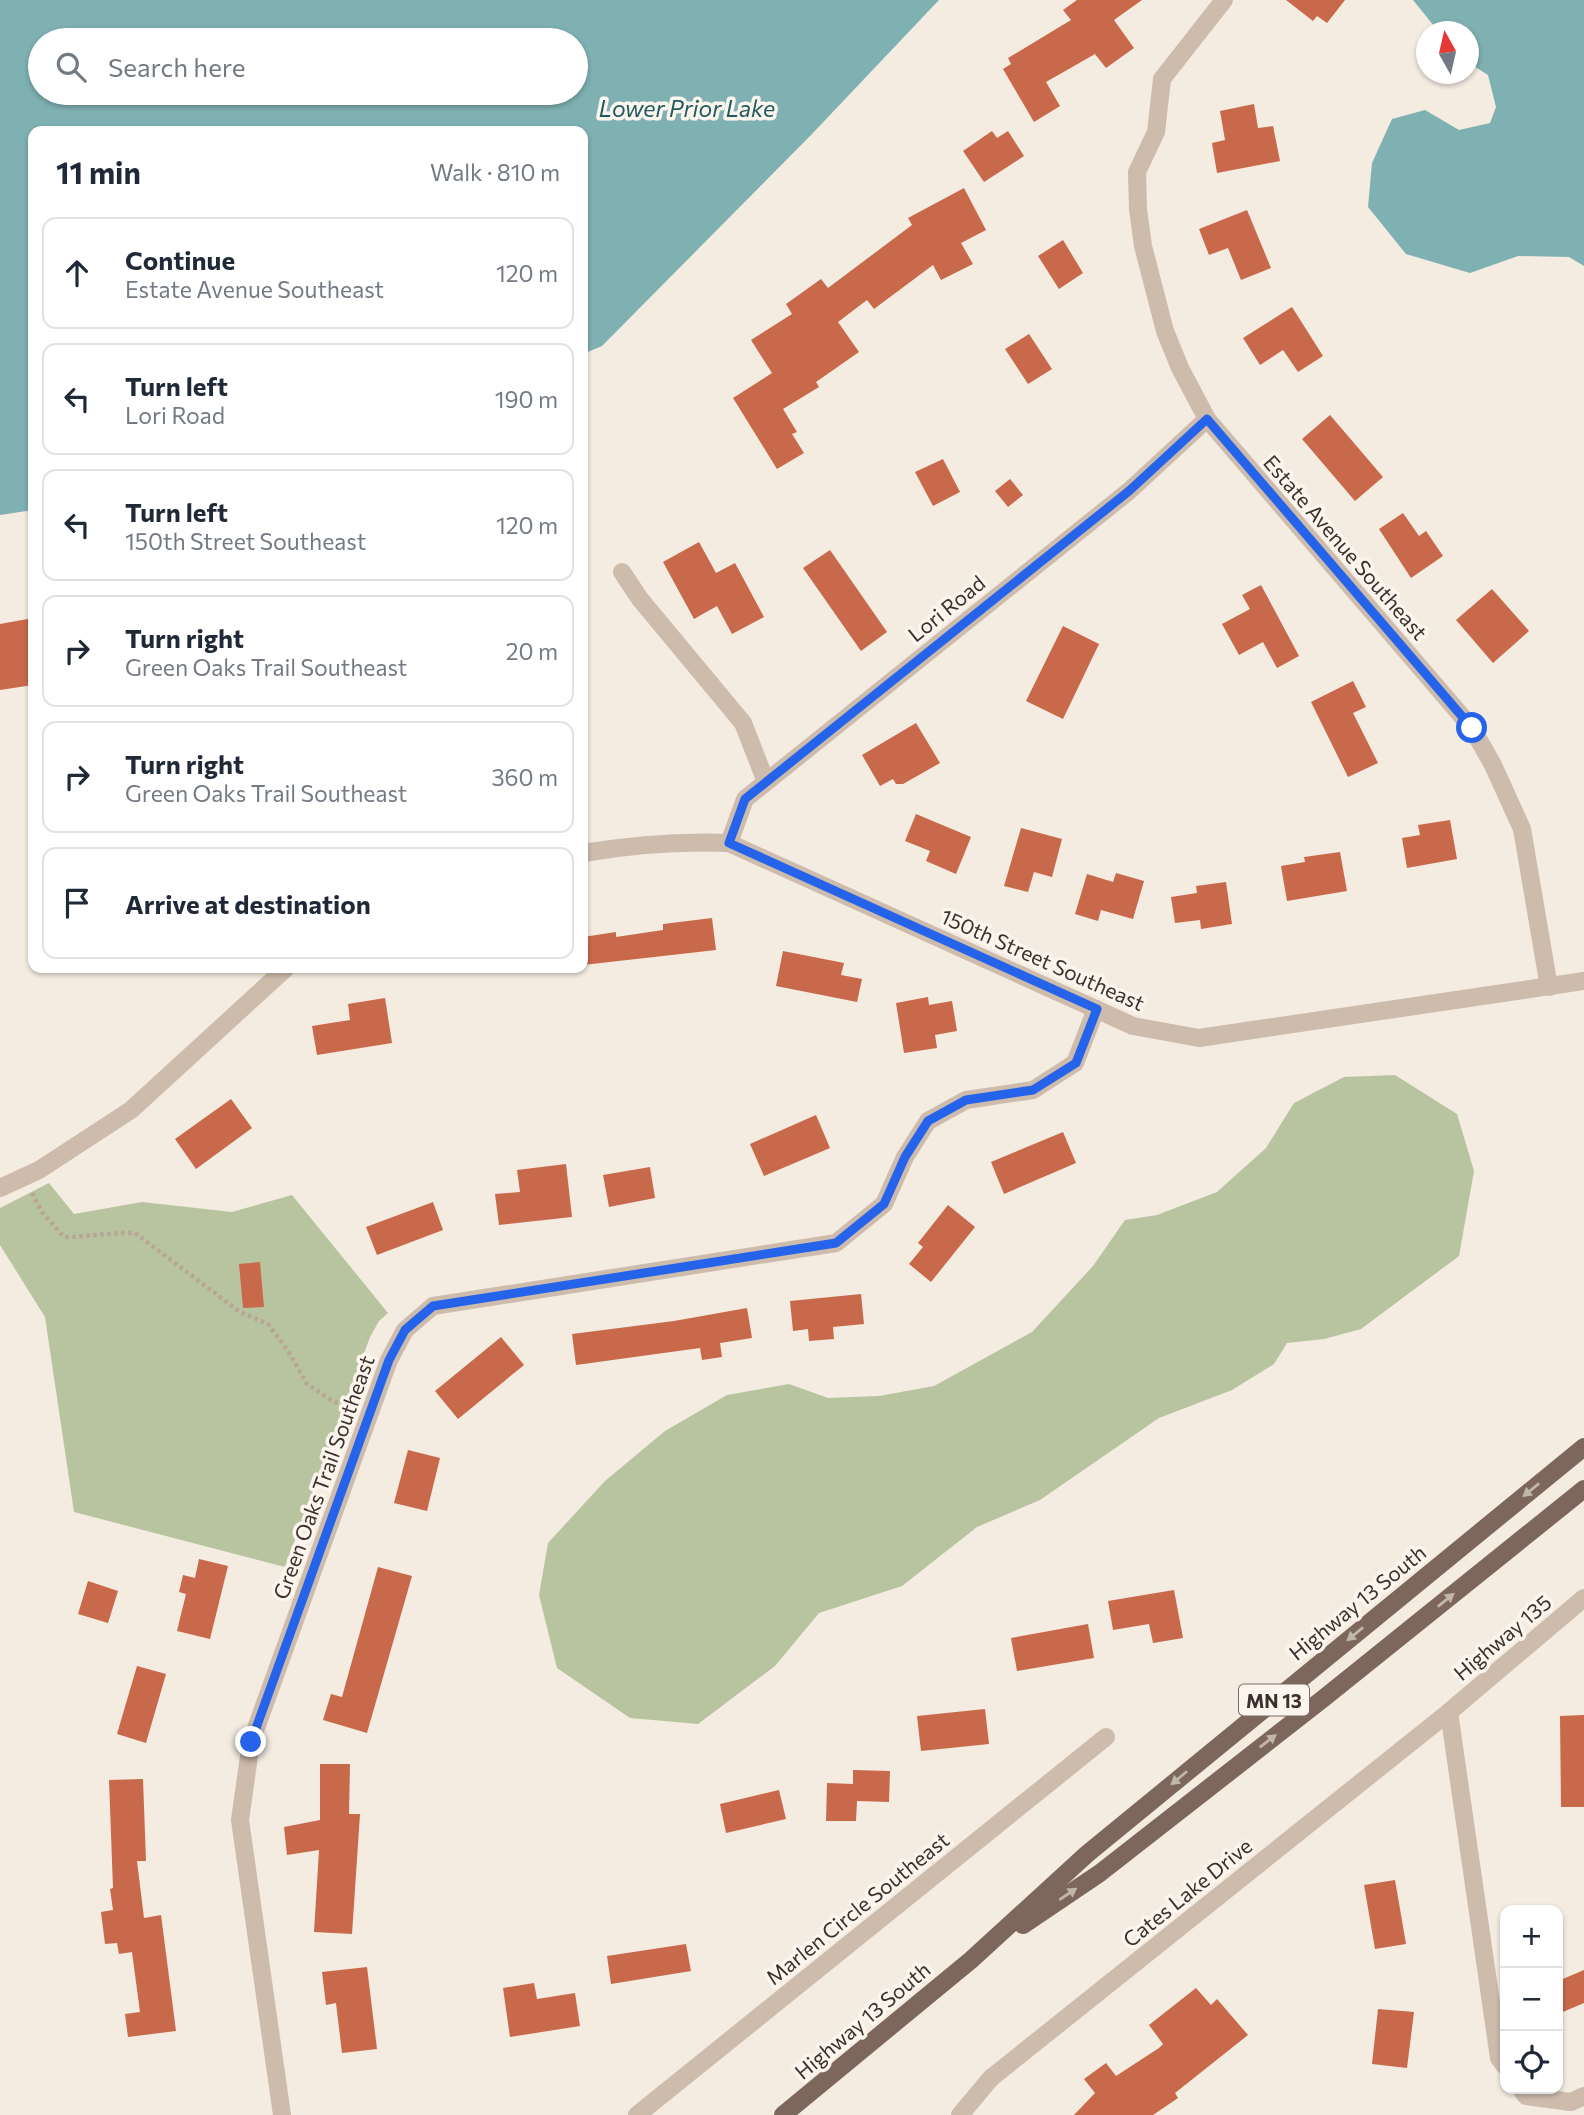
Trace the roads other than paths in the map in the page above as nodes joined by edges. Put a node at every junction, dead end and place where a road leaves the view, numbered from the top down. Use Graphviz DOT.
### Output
graph roads {
  1 [pos="1224,0"];
  2 [pos="1207,419"];
  3 [pos="622,572"];
  4 [pos="766,782"];
  5 [pos="729,843"];
  6 [pos="588,852"];
  7 [pos="281,973"];
  8 [pos="1584,981"];
  9 [pos="1549,987"];
  10 [pos="1097,1009"];
  11 [pos="0,1188"];
  12 [pos="1584,1447"];
  13 [pos="1584,1489"];
  14 [pos="1584,1598"];
  15 [pos="1449,1712"];
  16 [pos="1106,1737"];
  17 [pos="971,1960"];
  18 [pos="1500,2059"];
  19 [pos="1528,2094"];
  20 [pos="1584,2096"];
  21 [pos="282,2115"];
  22 [pos="638,2115"];
  23 [pos="783,2115"];
  24 [pos="960,2115"];
  1 -- 2 [label="street, Estate Avenue Southeast"];
  2 -- 4 [label="street, Lori Road"];
  2 -- 9 [label="street, Estate Avenue Southeast"];
  3 -- 4 [label="street"];
  4 -- 5 [label="street, Lori Road"];
  5 -- 6 [label="street, 150th Street Southeast"];
  5 -- 10 [label="street, 150th Street Southeast"];
  7 -- 11 [label="street"];
  8 -- 9 [label="street, 150th Street Southeast"];
  9 -- 10 [label="street, 150th Street Southeast"];
  10 -- 21 [label="street, Green Oaks Trail Southeast"];
  12 -- 17 [label="main road, Highway 13 South / MN 13, one-way"];
  17 -- 13 [label="main road, Highway 13 South / MN 13, one-way"];
  14 -- 15 [label="street, Highway 135"];
  15 -- 18 [label="street"];
  15 -- 24 [label="street, Cates Lake Drive"];
  16 -- 22 [label="street, Marlen Circle Southeast"];
  17 -- 23 [label="main road, Highway 13 South / MN 13"];
  19 -- 20 [label="street"];
}
